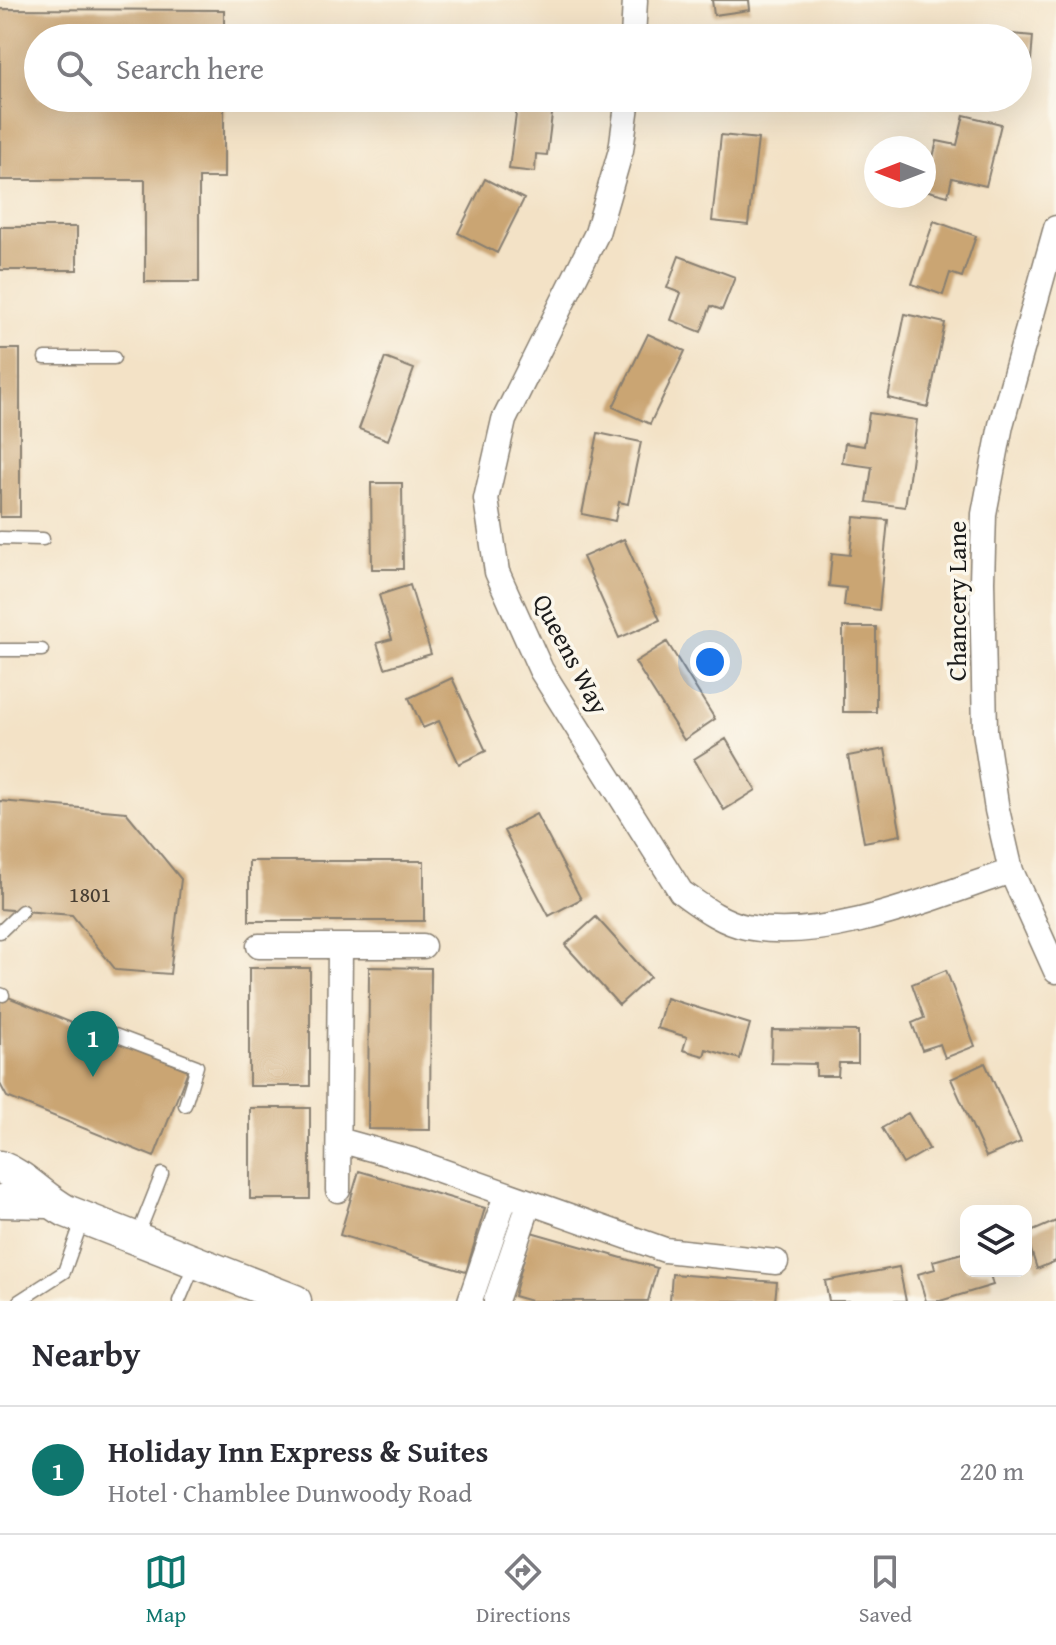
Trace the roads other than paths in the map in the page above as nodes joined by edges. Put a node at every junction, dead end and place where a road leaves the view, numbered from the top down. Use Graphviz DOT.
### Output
graph roads {
  1 [pos="635,0"];
  2 [pos="634,24"];
  3 [pos="626,112"];
  4 [pos="1056,228"];
  5 [pos="45,358"];
  6 [pos="114,358"];
  7 [pos="0,538"];
  8 [pos="43,539"];
  9 [pos="0,650"];
  10 [pos="42,650"];
  11 [pos="1011,871"];
  12 [pos="22,911"];
  13 [pos="0,932"];
  14 [pos="259,946"];
  15 [pos="423,946"];
  16 [pos="340,947"];
  17 [pos="1056,971"];
  18 [pos="115,1035"];
  19 [pos="185,1105"];
  20 [pos="339,1140"];
  21 [pos="0,1167"];
  22 [pos="162,1174"];
  23 [pos="338,1190"];
  24 [pos="506,1195"];
  25 [pos="0,1201"];
  26 [pos="48,1202"];
  27 [pos="529,1204"];
  28 [pos="84,1218"];
  29 [pos="136,1240"];
  30 [pos="776,1262"];
  31 [pos="195,1263"];
  32 [pos="478,1275"];
  33 [pos="499,1292"];
  34 [pos="19,1301"];
  35 [pos="179,1301"];
  36 [pos="295,1301"];
  37 [pos="470,1301"];
  1 -- 2 [label="street"];
  3 -- 11 [label="street, Queens Way"];
  4 -- 11 [label="street, Chancery Lane"];
  5 -- 6 [label="lane"];
  7 -- 8 [label="lane"];
  9 -- 10 [label="lane"];
  11 -- 17 [label="street, Chancery Lane"];
  12 -- 13 [label="lane"];
  14 -- 16 [label="street"];
  15 -- 16 [label="street"];
  16 -- 20 [label="street"];
  18 -- 19 [label="lane"];
  20 -- 23 [label="street"];
  20 -- 24 [label="street"];
  21 -- 26 [label="street"];
  22 -- 29 [label="lane"];
  24 -- 27 [label="street"];
  24 -- 32 [label="street"];
  25 -- 26 [label="street"];
  26 -- 28 [label="street"];
  27 -- 30 [label="street"];
  27 -- 33 [label="street"];
  28 -- 29 [label="street"];
  28 -- 34 [label="lane"];
  29 -- 31 [label="street"];
  31 -- 35 [label="lane"];
  31 -- 36 [label="street"];
  32 -- 33 [label="lane"];
  32 -- 37 [label="street"];
}
